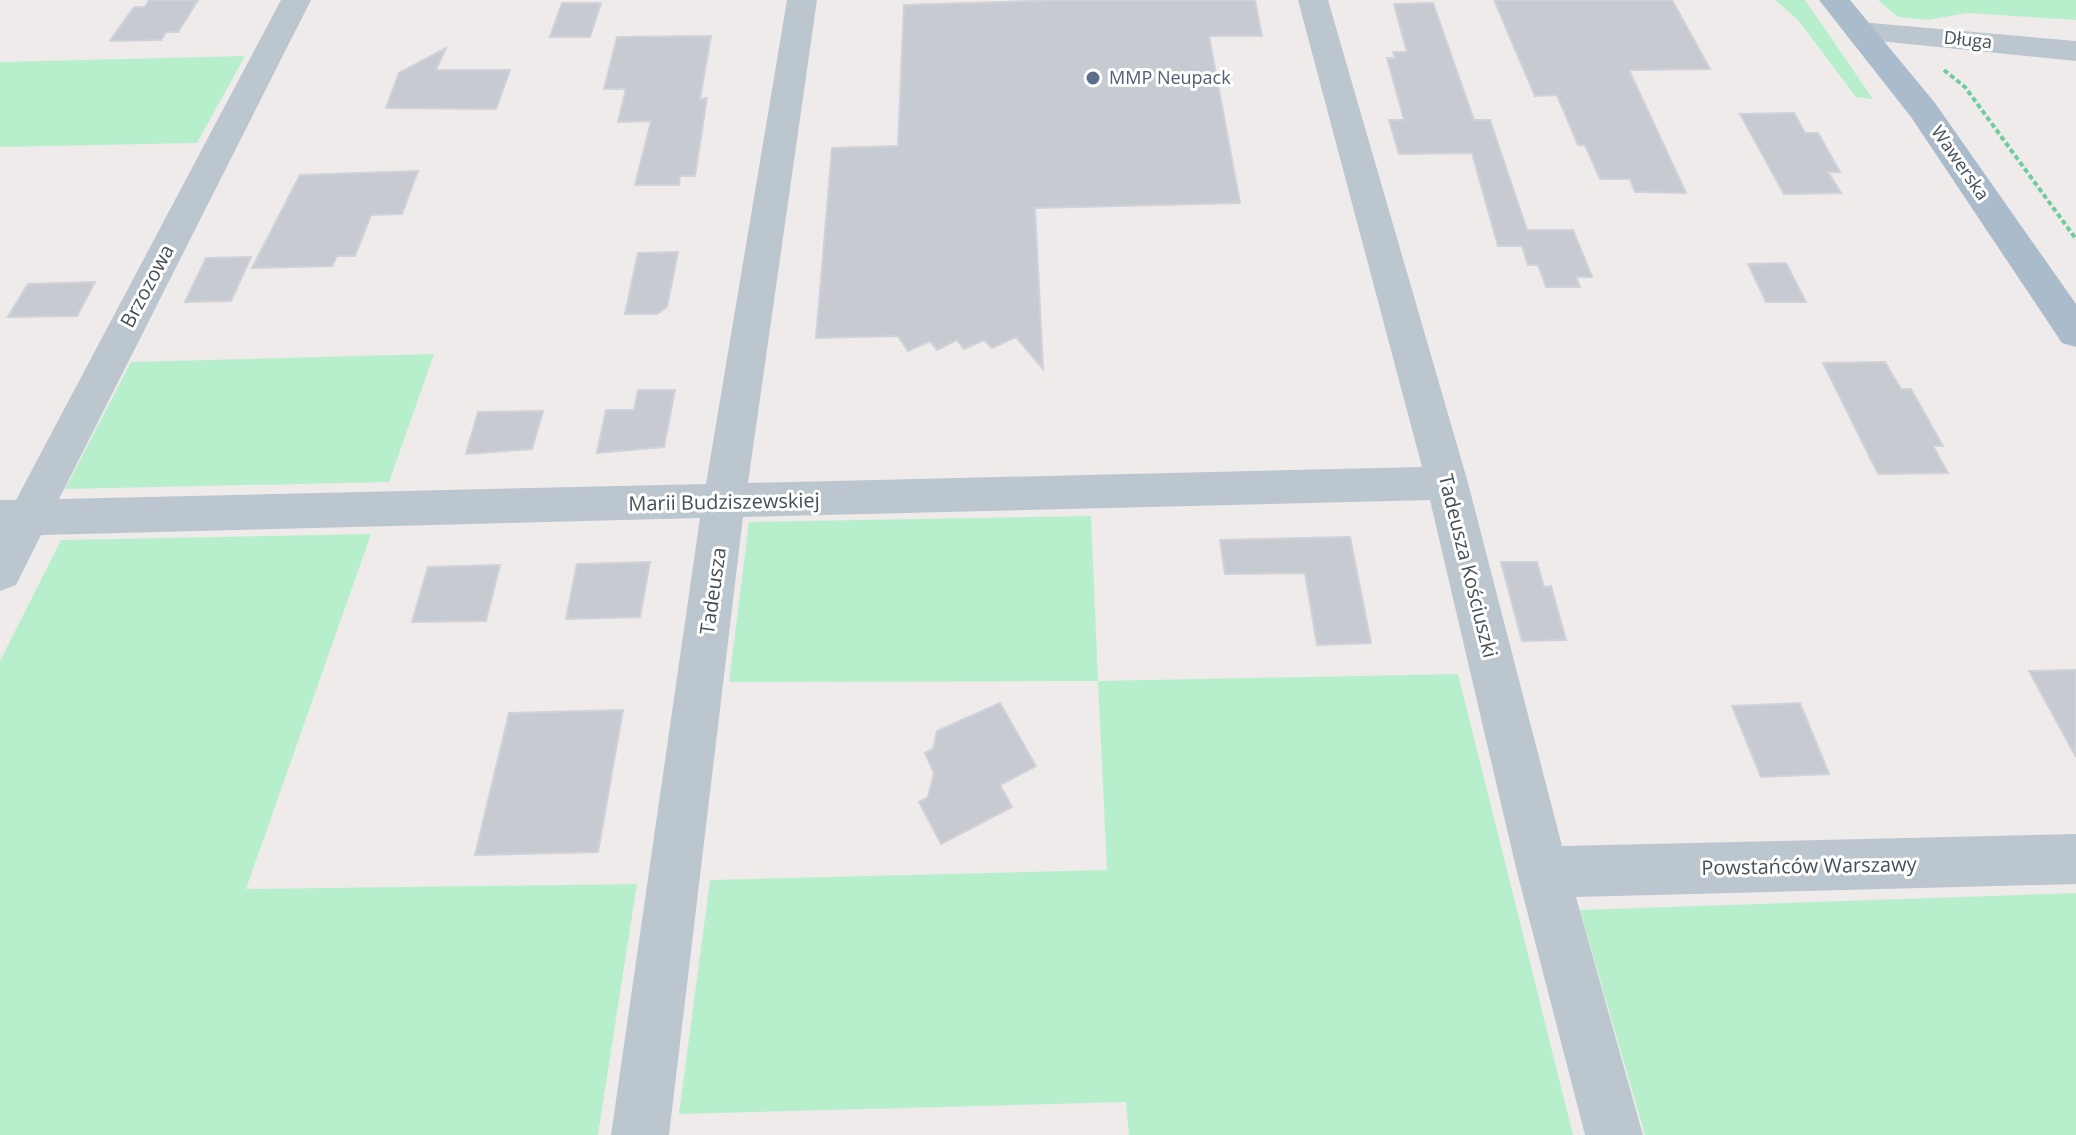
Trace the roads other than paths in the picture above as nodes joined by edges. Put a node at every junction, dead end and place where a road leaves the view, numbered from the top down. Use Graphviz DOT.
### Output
graph roads {
  1 [pos="296,0"];
  2 [pos="802,0"];
  3 [pos="1313,0"];
  4 [pos="1834,0"];
  5 [pos="1860,31"];
  6 [pos="2076,51"];
  7 [pos="2076,333"];
  8 [pos="1447,483"];
  9 [pos="724,502"];
  10 [pos="13,518"];
  11 [pos="0,572"];
  12 [pos="2076,859"];
  13 [pos="1543,872"];
  14 [pos="640,1135"];
  15 [pos="1614,1135"];
  1 -- 10 [label="street, Brzozowa"];
  2 -- 9 [label="street, Tadeusza"];
  3 -- 8 [label="street, Tadeusza Kościuszki"];
  4 -- 5 [label="main road, Wawerska"];
  5 -- 6 [label="street, Długa"];
  5 -- 7 [label="main road, Wawerska"];
  8 -- 9 [label="street, Marii Budziszewskiej"];
  8 -- 13 [label="street, Tadeusza Kościuszki"];
  9 -- 10 [label="street, Marii Budziszewskiej"];
  9 -- 14 [label="street, Tadeusza"];
  10 -- 11 [label="street, Brzozowa"];
  12 -- 13 [label="street, Powstańców Warszawy"];
  13 -- 15 [label="street, Tadeusza Kościuszki"];
}
